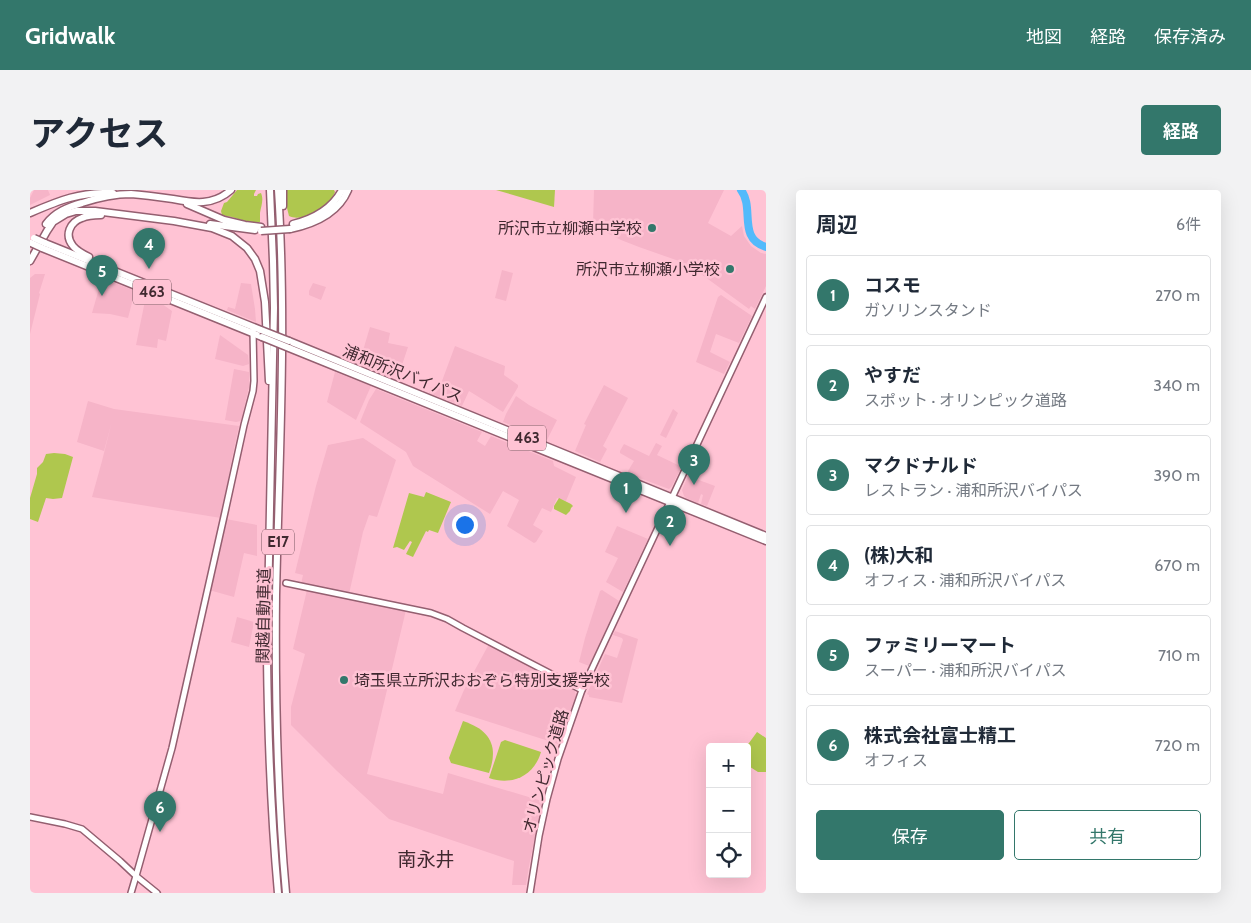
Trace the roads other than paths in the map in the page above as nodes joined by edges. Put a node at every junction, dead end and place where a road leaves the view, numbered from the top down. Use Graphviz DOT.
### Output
graph roads {
  1 [pos="231,190"];
  2 [pos="270,190"];
  3 [pos="278,190"];
  4 [pos="283,190"];
  5 [pos="342,190"];
  6 [pos="348,190"];
  7 [pos="132,194"];
  8 [pos="171,199"];
  9 [pos="30,213"];
  10 [pos="113,214"];
  11 [pos="174,221"];
  12 [pos="290,226"];
  13 [pos="261,229"];
  14 [pos="31,241"];
  15 [pos="43,247"];
  16 [pos="30,253"];
  17 [pos="30,261"];
  18 [pos="116,271"];
  19 [pos="282,290"];
  20 [pos="766,297"];
  21 [pos="253,330"];
  22 [pos="272,432"];
  23 [pos="671,500"];
  24 [pos="766,536"];
  25 [pos="766,541"];
  26 [pos="286,583"];
  27 [pos="582,690"];
  28 [pos="30,817"];
  29 [pos="136,876"];
  30 [pos="131,893"];
  31 [pos="157,893"];
  32 [pos="278,893"];
  33 [pos="286,893"];
  34 [pos="530,893"];
  1 -- 8 [label="highway"];
  2 -- 22 [label="highway, 関越自動車道 / E17"];
  3 -- 19 [label="highway, 関越自動車道 / E17"];
  4 -- 19 [label="highway"];
  5 -- 12 [label="highway"];
  6 -- 12 [label="highway"];
  7 -- 8 [label="highway"];
  7 -- 9 [label="highway"];
  7 -- 16 [label="highway"];
  8 -- 13 [label="highway"];
  10 -- 11 [label="highway"];
  10 -- 17 [label="highway"];
  10 -- 18 [label="highway"];
  11 -- 13 [label="highway"];
  11 -- 22 [label="highway"];
  12 -- 13 [label="highway"];
  14 -- 15 [label="highway, 浦和所沢バイパス / 463, bridge"];
  15 -- 18 [label="highway, 浦和所沢バイパス / 463"];
  15 -- 21 [label="highway, 浦和所沢バイパス / 463"];
  18 -- 21 [label="highway, 浦和所沢バイパス / 463"];
  19 -- 33 [label="highway, 関越自動車道 / E17"];
  20 -- 23 [label="street, オリンピック道路"];
  21 -- 23 [label="highway, 浦和所沢バイパス / 463, bridge"];
  21 -- 29 [label="street"];
  22 -- 32 [label="highway, 関越自動車道 / E17"];
  23 -- 24 [label="highway, 浦和所沢バイパス / 463"];
  23 -- 25 [label="highway, 浦和所沢バイパス / 463"];
  23 -- 27 [label="street, オリンピック道路"];
  26 -- 27 [label="street"];
  27 -- 34 [label="street, オリンピック道路"];
  28 -- 29 [label="street"];
  29 -- 30 [label="street"];
  29 -- 31 [label="street"];
}
